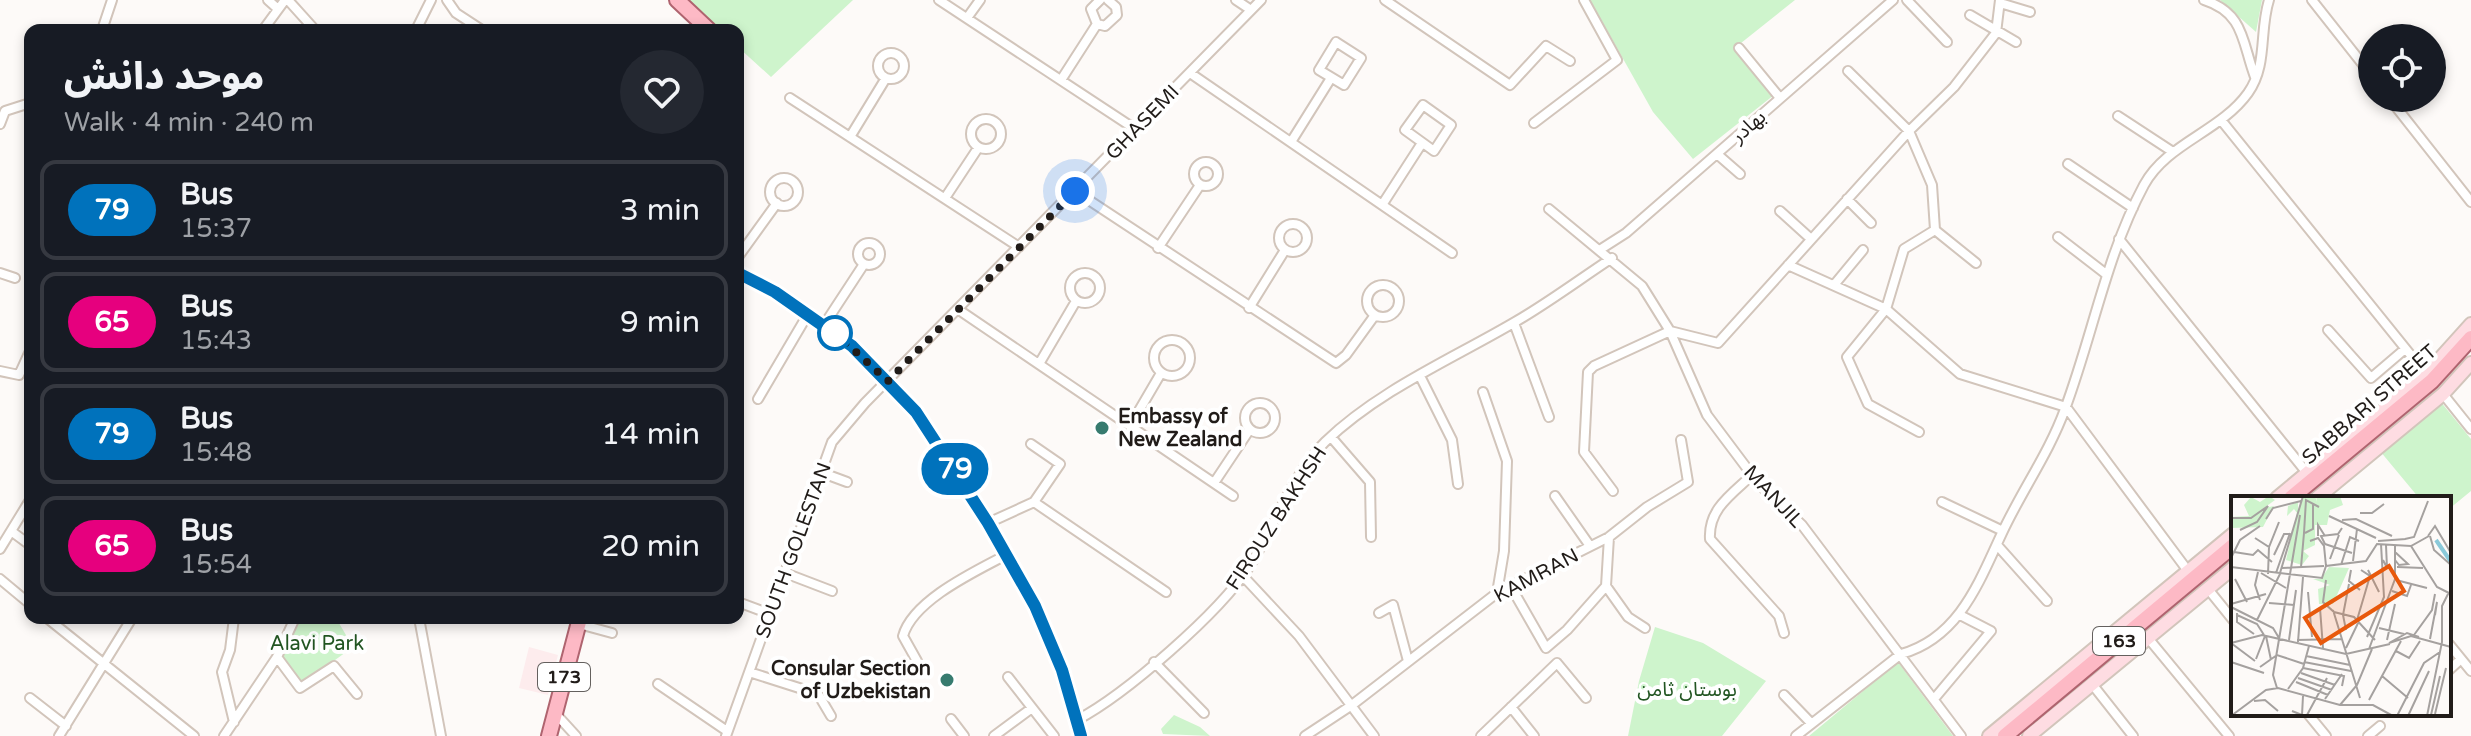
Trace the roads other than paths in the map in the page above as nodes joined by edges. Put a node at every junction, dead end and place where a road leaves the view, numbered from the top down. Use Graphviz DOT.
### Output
graph roads {
  1 [pos="112,0"];
  2 [pos="268,0"];
  3 [pos="287,0"];
  4 [pos="431,0"];
  5 [pos="447,0"];
  6 [pos="666,0"];
  7 [pos="677,0"];
  8 [pos="939,0"];
  9 [pos="980,0"];
  10 [pos="1100,0"];
  11 [pos="1108,0"];
  12 [pos="1236,0"];
  13 [pos="1261,0"];
  14 [pos="1385,0"];
  15 [pos="1584,0"];
  16 [pos="1893,0"];
  17 [pos="1907,0"];
  18 [pos="2204,0"];
  19 [pos="2269,0"];
  20 [pos="2312,0"];
  21 [pos="2000,2"];
  22 [pos="278,9"];
  23 [pos="1251,10"];
  24 [pos="2030,12"];
  25 [pos="1970,15"];
  26 [pos="967,18"];
  27 [pos="104,24"];
  28 [pos="267,24"];
  29 [pos="309,24"];
  30 [pos="419,24"];
  31 [pos="473,24"];
  32 [pos="688,24"];
  33 [pos="703,24"];
  34 [pos="1097,24"];
  35 [pos="1996,33"];
  36 [pos="1947,42"];
  37 [pos="2016,42"];
  38 [pos="1739,48"];
  39 [pos="2358,58"];
  40 [pos="1570,61"];
  41 [pos="1848,71"];
  42 [pos="1190,73"];
  43 [pos="2256,77"];
  44 [pos="886,78"];
  45 [pos="1331,78"];
  46 [pos="1061,80"];
  47 [pos="790,98"];
  48 [pos="1780,98"];
  49 [pos="24,105"];
  50 [pos="2,111"];
  51 [pos="2400,112"];
  52 [pos="2118,116"];
  53 [pos="2221,120"];
  54 [pos="1534,123"];
  55 [pos="0,124"];
  56 [pos="1135,129"];
  57 [pos="1909,131"];
  58 [pos="850,137"];
  59 [pos="1291,142"];
  60 [pos="1422,143"];
  61 [pos="978,148"];
  62 [pos="2173,152"];
  63 [pos="1717,154"];
  64 [pos="2068,164"];
  65 [pos="1740,174"];
  66 [pos="1200,185"];
  67 [pos="1075,191"];
  68 [pos="945,198"];
  69 [pos="1847,199"];
  70 [pos="2471,202"];
  71 [pos="777,203"];
  72 [pos="1382,205"];
  73 [pos="2133,208"];
  74 [pos="1549,209"];
  75 [pos="1780,211"];
  76 [pos="1871,223"];
  77 [pos="1935,230"];
  78 [pos="2058,237"];
  79 [pos="1811,239"];
  80 [pos="2119,239"];
  81 [pos="1019,247"];
  82 [pos="1158,248"];
  83 [pos="744,249"];
  84 [pos="1601,249"];
  85 [pos="1285,250"];
  86 [pos="1863,250"];
  87 [pos="1452,253"];
  88 [pos="1612,258"];
  89 [pos="1976,263"];
  90 [pos="864,264"];
  91 [pos="1788,265"];
  92 [pos="0,273"];
  93 [pos="2106,274"];
  94 [pos="744,277"];
  95 [pos="15,278"];
  96 [pos="1834,285"];
  97 [pos="1076,301"];
  98 [pos="1249,308"];
  99 [pos="1886,309"];
  100 [pos="959,310"];
  101 [pos="808,314"];
  102 [pos="1375,315"];
  103 [pos="1514,323"];
  104 [pos="2471,324"];
  105 [pos="824,325"];
  106 [pos="2328,330"];
  107 [pos="1670,331"];
  108 [pos="2471,338"];
  109 [pos="2405,349"];
  110 [pos="2471,350"];
  111 [pos="2471,363"];
  112 [pos="24,364"];
  113 [pos="1039,364"];
  114 [pos="0,371"];
  115 [pos="1161,373"];
  116 [pos="1420,376"];
  117 [pos="888,381"];
  118 [pos="2434,384"];
  119 [pos="1483,392"];
  120 [pos="758,399"];
  121 [pos="2066,407"];
  122 [pos="1549,417"];
  123 [pos="1130,426"];
  124 [pos="1250,429"];
  125 [pos="2471,429"];
  126 [pos="1919,432"];
  127 [pos="1331,437"];
  128 [pos="1681,440"];
  129 [pos="1031,444"];
  130 [pos="820,472"];
  131 [pos="2307,473"];
  132 [pos="1752,475"];
  133 [pos="847,482"];
  134 [pos="1214,483"];
  135 [pos="1458,484"];
  136 [pos="1613,491"];
  137 [pos="2325,495"];
  138 [pos="1233,496"];
  139 [pos="1555,496"];
  140 [pos="2279,496"];
  141 [pos="2294,496"];
  142 [pos="2305,496"];
  143 [pos="1034,502"];
  144 [pos="1942,502"];
  145 [pos="24,510"];
  146 [pos="988,523"];
  147 [pos="11,531"];
  148 [pos="2003,531"];
  149 [pos="2231,536"];
  150 [pos="1371,537"];
  151 [pos="1609,537"];
  152 [pos="24,541"];
  153 [pos="1997,545"];
  154 [pos="1590,546"];
  155 [pos="2231,548"];
  156 [pos="0,549"];
  157 [pos="1006,555"];
  158 [pos="2231,558"];
  159 [pos="2231,570"];
  160 [pos="2188,571"];
  161 [pos="785,573"];
  162 [pos="1243,576"];
  163 [pos="0,579"];
  164 [pos="1606,586"];
  165 [pos="1511,587"];
  166 [pos="2208,589"];
  167 [pos="832,591"];
  168 [pos="1166,592"];
  169 [pos="1497,593"];
  170 [pos="24,599"];
  171 [pos="2047,601"];
  172 [pos="744,604"];
  173 [pos="1379,613"];
  174 [pos="770,614"];
  175 [pos="1960,615"];
  176 [pos="2231,618"];
  177 [pos="54,624"];
  178 [pos="129,624"];
  179 [pos="233,624"];
  180 [pos="292,624"];
  181 [pos="420,624"];
  182 [pos="579,624"];
  183 [pos="588,624"];
  184 [pos="1645,628"];
  185 [pos="612,633"];
  186 [pos="1784,633"];
  187 [pos="2148,638"];
  188 [pos="2451,646"];
  189 [pos="1901,654"];
  190 [pos="277,657"];
  191 [pos="2461,659"];
  192 [pos="917,661"];
  193 [pos="1408,661"];
  194 [pos="1154,662"];
  195 [pos="104,667"];
  196 [pos="2451,668"];
  197 [pos="2471,671"];
  198 [pos="749,672"];
  199 [pos="1008,677"];
  200 [pos="658,684"];
  201 [pos="2092,684"];
  202 [pos="357,694"];
  203 [pos="1784,695"];
  204 [pos="30,698"];
  205 [pos="1586,698"];
  206 [pos="1934,699"];
  207 [pos="1352,705"];
  208 [pos="1511,707"];
  209 [pos="1032,708"];
  210 [pos="555,713"];
  211 [pos="1204,713"];
  212 [pos="831,716"];
  213 [pos="2310,716"];
  214 [pos="951,719"];
  215 [pos="1077,720"];
  216 [pos="234,722"];
  217 [pos="1811,723"];
  218 [pos="66,726"];
  219 [pos="2380,726"];
  220 [pos="726,734"];
  221 [pos="59,736"];
  222 [pos="194,736"];
  223 [pos="224,736"];
  224 [pos="441,736"];
  225 [pos="549,736"];
  226 [pos="576,736"];
  227 [pos="964,736"];
  228 [pos="994,736"];
  229 [pos="1054,736"];
  230 [pos="1081,736"];
  231 [pos="1305,736"];
  232 [pos="1374,736"];
  233 [pos="1481,736"];
  234 [pos="1534,736"];
  235 [pos="1796,736"];
  236 [pos="1961,736"];
  237 [pos="1989,736"];
  238 [pos="2005,736"];
  239 [pos="2016,736"];
  240 [pos="2029,736"];
  241 [pos="2133,736"];
  242 [pos="2229,736"];
  243 [pos="2326,736"];
  244 [pos="2368,736"];
  1 -- 27 [label="street"];
  2 -- 22 [label="street"];
  3 -- 22 [label="street"];
  3 -- 29 [label="street"];
  4 -- 30 [label="street"];
  5 -- 31 [label="street"];
  6 -- 32 [label="main road"];
  7 -- 33 [label="main road"];
  8 -- 26 [label="street"];
  9 -- 26 [label="street"];
  10 -- 34 [label="street"];
  11 -- 34 [label="street"];
  12 -- 23 [label="street"];
  13 -- 23 [label="street, GHASEMI"];
  14 -- 40 [label="street"];
  15 -- 54 [label="street"];
  16 -- 48 [label="street, بهادر"];
  17 -- 36 [label="street"];
  18 -- 43 [label="street"];
  19 -- 43 [label="street"];
  20 -- 39 [label="street"];
  21 -- 24 [label="street"];
  21 -- 35 [label="street"];
  22 -- 28 [label="street"];
  23 -- 42 [label="street, GHASEMI"];
  25 -- 35 [label="street"];
  26 -- 46 [label="street"];
  34 -- 46 [label="street"];
  35 -- 37 [label="street"];
  35 -- 57 [label="street"];
  38 -- 48 [label="street"];
  41 -- 57 [label="street"];
  42 -- 56 [label="street, GHASEMI"];
  42 -- 59 [label="street"];
  43 -- 53 [label="street"];
  44 -- 58 [label="street"];
  45 -- 45 [label="street"];
  45 -- 59 [label="street"];
  46 -- 56 [label="street"];
  47 -- 58 [label="street"];
  48 -- 63 [label="street, بهادر"];
  49 -- 50 [label="street"];
  50 -- 55 [label="street"];
  51 -- 70 [label="street"];
  52 -- 62 [label="street"];
  53 -- 62 [label="street"];
  53 -- 109 [label="street"];
  56 -- 67 [label="street, GHASEMI"];
  57 -- 69 [label="street"];
  57 -- 77 [label="street"];
  58 -- 68 [label="street"];
  59 -- 72 [label="street"];
  60 -- 60 [label="street"];
  60 -- 72 [label="street"];
  61 -- 68 [label="street"];
  62 -- 73 [label="street"];
  63 -- 65 [label="street"];
  63 -- 84 [label="street, بهادر"];
  64 -- 73 [label="street"];
  66 -- 82 [label="street"];
  67 -- 81 [label="street, GHASEMI"];
  67 -- 82 [label="street"];
  68 -- 81 [label="street"];
  69 -- 76 [label="street"];
  69 -- 79 [label="street"];
  71 -- 83 [label="street"];
  72 -- 87 [label="street"];
  73 -- 80 [label="street"];
  74 -- 84 [label="street, MANJIL"];
  75 -- 79 [label="street"];
  77 -- 89 [label="street"];
  77 -- 99 [label="street"];
  78 -- 93 [label="street"];
  79 -- 91 [label="street"];
  80 -- 93 [label="street"];
  80 -- 131 [label="street"];
  81 -- 100 [label="street, GHASEMI"];
  82 -- 98 [label="street"];
  84 -- 88 [label="street, MANJIL"];
  85 -- 98 [label="street"];
  86 -- 96 [label="street"];
  88 -- 103 [label="street, FIROUZ BAKHSH"];
  88 -- 107 [label="street, MANJIL"];
  90 -- 105 [label="street"];
  91 -- 96 [label="street"];
  91 -- 107 [label="street"];
  92 -- 95 [label="street"];
  93 -- 121 [label="street"];
  94 -- 101 [label="main road"];
  96 -- 99 [label="street"];
  97 -- 113 [label="street"];
  98 -- 102 [label="street"];
  99 -- 121 [label="street"];
  99 -- 126 [label="street"];
  100 -- 113 [label="street"];
  100 -- 117 [label="street, GHASEMI"];
  101 -- 105 [label="main road"];
  101 -- 120 [label="street"];
  102 -- 102 [label="street"];
  103 -- 116 [label="street, FIROUZ BAKHSH"];
  103 -- 122 [label="street"];
  104 -- 118 [label="main road"];
  105 -- 117 [label="main road"];
  106 -- 109 [label="street"];
  107 -- 132 [label="street, MANJIL"];
  107 -- 136 [label="street"];
  108 -- 118 [label="main road, SABBARI STREET"];
  109 -- 118 [label="street"];
  110 -- 118 [label="main road"];
  111 -- 118 [label="main road"];
  112 -- 114 [label="street"];
  113 -- 123 [label="street"];
  115 -- 115 [label="street"];
  115 -- 123 [label="street"];
  116 -- 127 [label="street, FIROUZ BAKHSH"];
  116 -- 135 [label="street"];
  117 -- 130 [label="street, SOUTH GOLESTAN"];
  117 -- 146 [label="main road"];
  118 -- 125 [label="street"];
  118 -- 131 [label="main road"];
  118 -- 137 [label="main road"];
  118 -- 141 [label="main road, SABBARI STREET"];
  118 -- 142 [label="main road, SABBARI STREET"];
  119 -- 169 [label="street"];
  121 -- 148 [label="street"];
  121 -- 160 [label="street"];
  123 -- 134 [label="street"];
  124 -- 134 [label="street"];
  127 -- 150 [label="street"];
  127 -- 162 [label="street, FIROUZ BAKHSH"];
  128 -- 151 [label="street, KAMRAN"];
  129 -- 143 [label="street"];
  130 -- 133 [label="street"];
  130 -- 161 [label="street, SOUTH GOLESTAN"];
  131 -- 140 [label="main road"];
  132 -- 186 [label="street"];
  132 -- 189 [label="street, MANJIL"];
  134 -- 138 [label="street"];
  139 -- 154 [label="street"];
  143 -- 146 [label="street"];
  143 -- 168 [label="street"];
  144 -- 148 [label="street"];
  145 -- 147 [label="street"];
  146 -- 157 [label="main road"];
  147 -- 152 [label="street"];
  147 -- 156 [label="street"];
  148 -- 153 [label="street"];
  149 -- 160 [label="main road"];
  151 -- 154 [label="street, KAMRAN"];
  151 -- 164 [label="street"];
  153 -- 171 [label="street"];
  153 -- 175 [label="street"];
  154 -- 165 [label="street, KAMRAN"];
  155 -- 238 [label="main road, 163"];
  157 -- 192 [label="street"];
  157 -- 215 [label="main road"];
  158 -- 239 [label="main road, 163"];
  159 -- 166 [label="main road"];
  160 -- 237 [label="main road"];
  161 -- 167 [label="street"];
  161 -- 174 [label="street, SOUTH GOLESTAN"];
  162 -- 194 [label="street, FIROUZ BAKHSH"];
  162 -- 207 [label="street"];
  163 -- 170 [label="street"];
  164 -- 165 [label="street"];
  164 -- 184 [label="street"];
  165 -- 169 [label="street, KAMRAN"];
  166 -- 176 [label="street"];
  166 -- 187 [label="main road"];
  169 -- 193 [label="street, KAMRAN"];
  172 -- 174 [label="street"];
  173 -- 193 [label="street"];
  174 -- 198 [label="street, SOUTH GOLESTAN"];
  175 -- 189 [label="street"];
  175 -- 206 [label="street"];
  177 -- 195 [label="street"];
  178 -- 195 [label="street"];
  179 -- 216 [label="street"];
  180 -- 190 [label="street"];
  181 -- 224 [label="street"];
  182 -- 210 [label="main road, 173"];
  183 -- 185 [label="street"];
  187 -- 201 [label="main road"];
  187 -- 242 [label="street"];
  188 -- 191 [label="street"];
  189 -- 206 [label="street, MANJIL"];
  189 -- 217 [label="street"];
  190 -- 202 [label="street"];
  190 -- 216 [label="street"];
  191 -- 196 [label="street"];
  191 -- 197 [label="street"];
  193 -- 207 [label="street, KAMRAN"];
  194 -- 211 [label="street"];
  194 -- 215 [label="street, FIROUZ BAKHSH"];
  195 -- 218 [label="street"];
  195 -- 222 [label="street"];
  198 -- 212 [label="street"];
  198 -- 220 [label="street, SOUTH GOLESTAN"];
  199 -- 209 [label="street"];
  200 -- 220 [label="street"];
  201 -- 240 [label="main road"];
  201 -- 241 [label="street"];
  203 -- 217 [label="street"];
  204 -- 218 [label="street"];
  205 -- 208 [label="street"];
  206 -- 236 [label="street, MANJIL"];
  207 -- 231 [label="street, KAMRAN"];
  207 -- 232 [label="street"];
  208 -- 233 [label="street"];
  208 -- 234 [label="street"];
  209 -- 228 [label="street"];
  209 -- 229 [label="street"];
  210 -- 225 [label="main road, 173"];
  210 -- 226 [label="street"];
  213 -- 243 [label="street"];
  214 -- 227 [label="street"];
  215 -- 230 [label="main road"];
  216 -- 223 [label="street"];
  217 -- 235 [label="street"];
  218 -- 221 [label="street"];
  219 -- 244 [label="street"];
}
